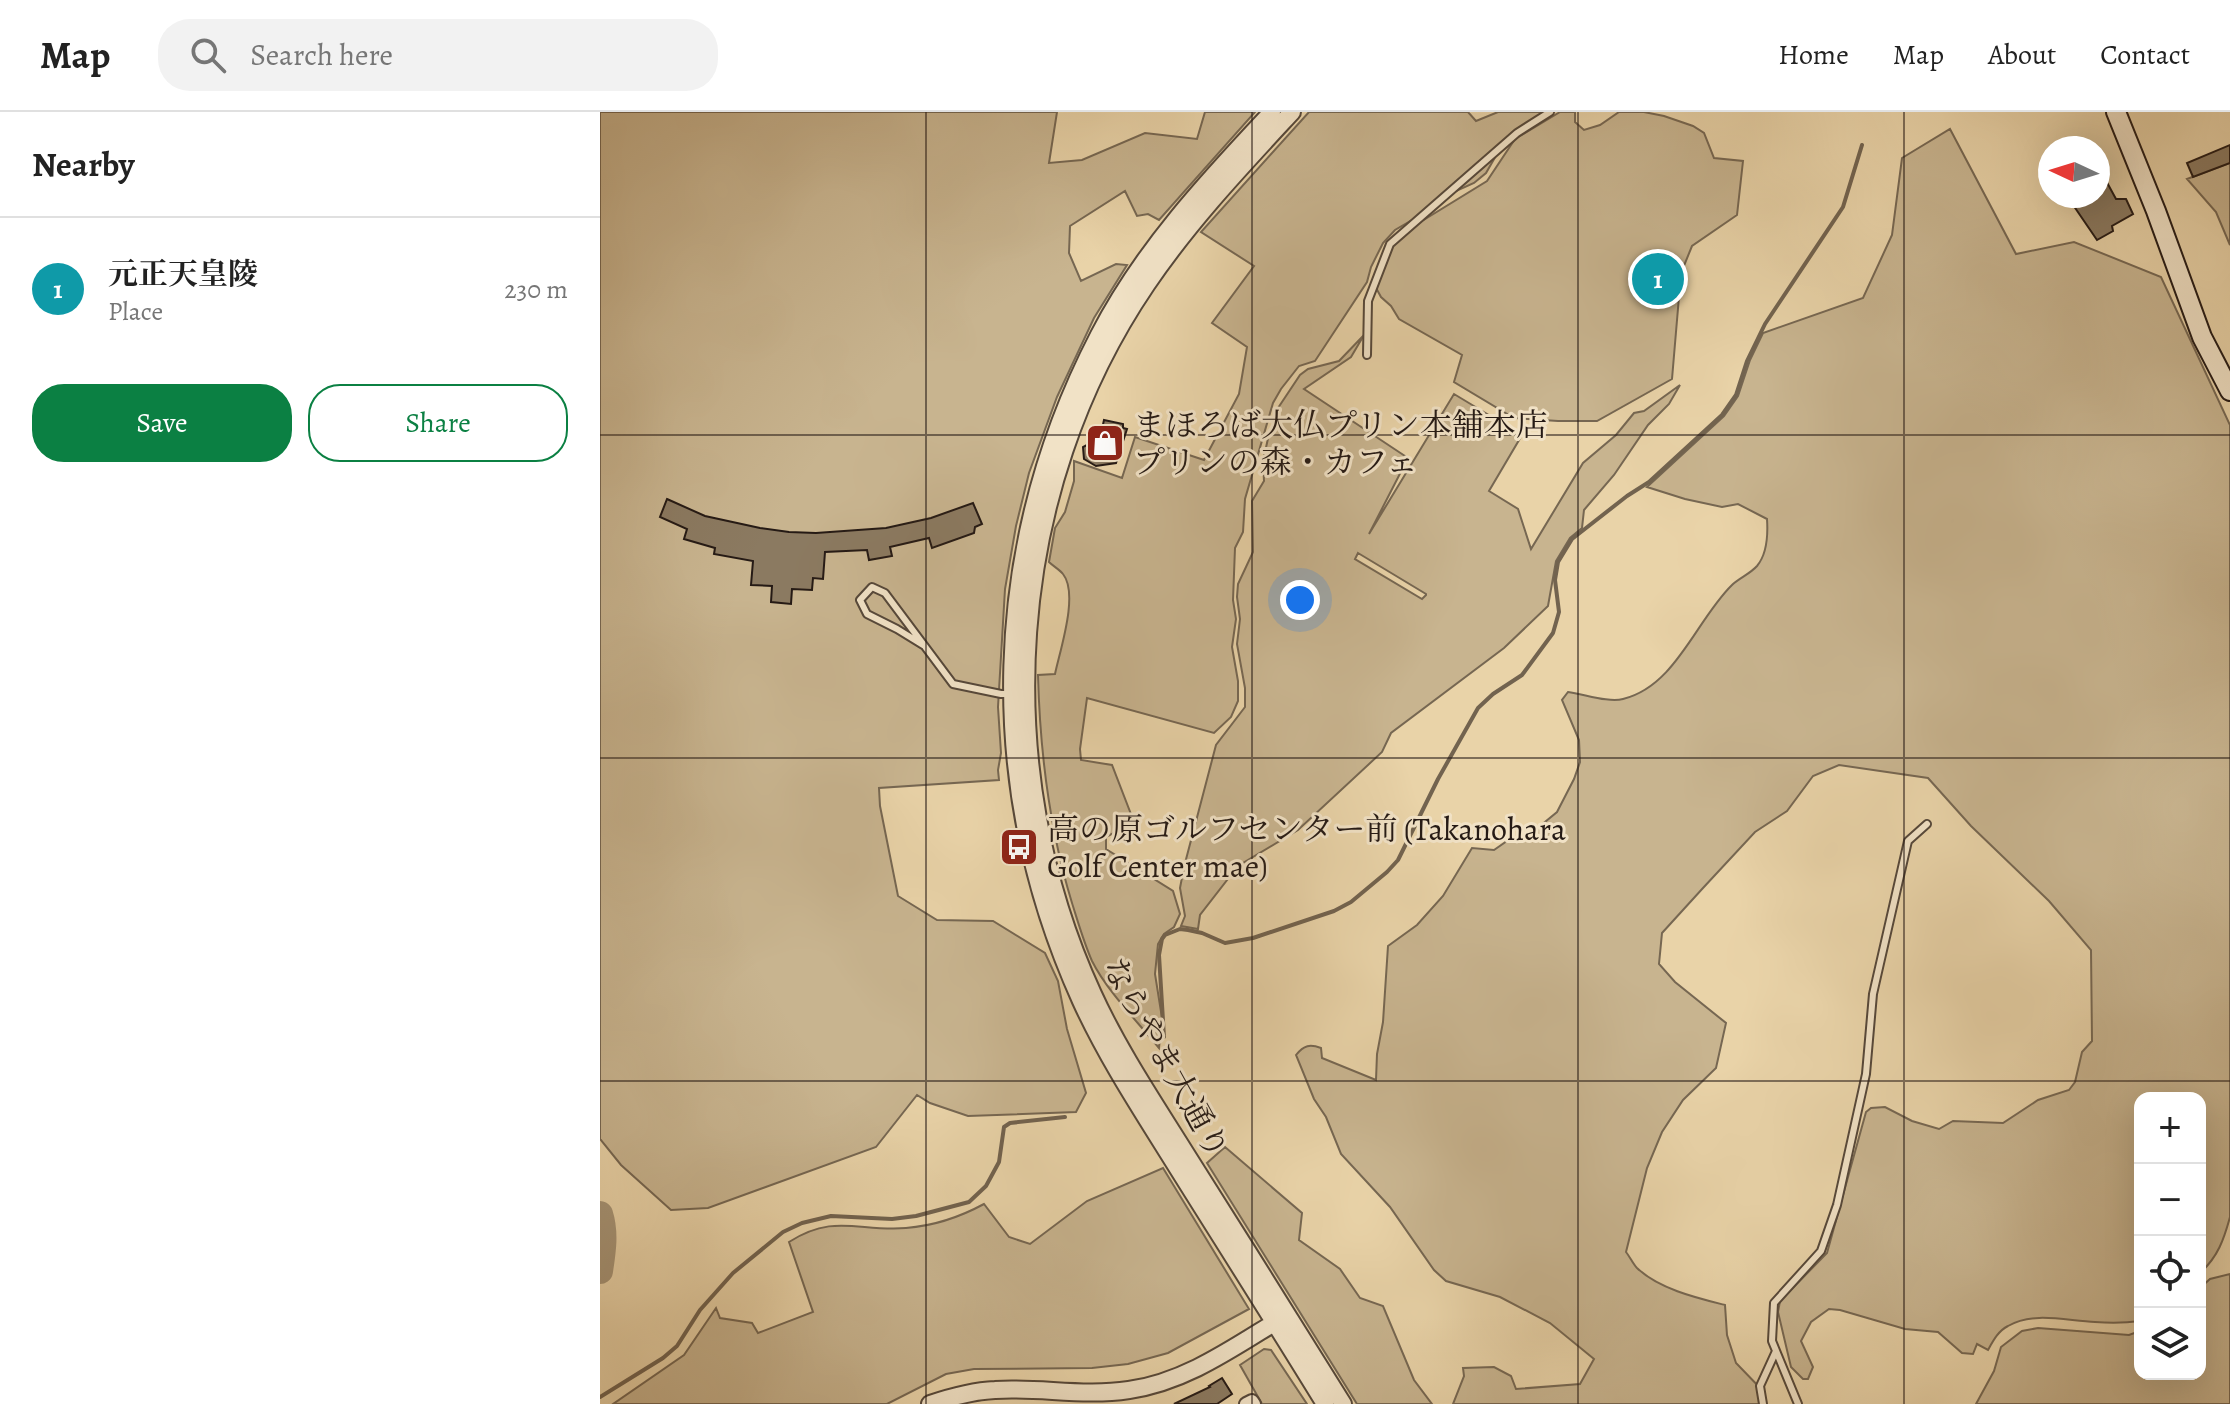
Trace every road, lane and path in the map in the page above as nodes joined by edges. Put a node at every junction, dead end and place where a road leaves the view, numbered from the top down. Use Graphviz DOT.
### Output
graph roads {
  1 [pos="1272,112"];
  2 [pos="1292,112"];
  3 [pos="1550,112"];
  4 [pos="2116,112"];
  5 [pos="1367,355"];
  6 [pos="2230,391"];
  7 [pos="923,645"];
  8 [pos="1012,694"];
  9 [pos="1927,824"];
  10 [pos="1106,1037"];
  11 [pos="1281,1319"];
  12 [pos="1776,1350"];
  13 [pos="1078,1399"];
  14 [pos="930,1404"];
  15 [pos="1246,1404"];
  16 [pos="1254,1404"];
  17 [pos="1325,1404"];
  18 [pos="1343,1404"];
  19 [pos="1763,1404"];
  20 [pos="1798,1404"];
  1 -- 8 [label="street, ならやま大通り"];
  2 -- 10 [label="street, ならやま大通り"];
  3 -- 5 [label="lane"];
  4 -- 6 [label="main road"];
  7 -- 7 [label="lane"];
  7 -- 8 [label="lane"];
  8 -- 10 [label="street, ならやま大通り"];
  9 -- 12 [label="lane"];
  10 -- 11 [label="street, ならやま大通り"];
  11 -- 13 [label="street"];
  11 -- 17 [label="street, ならやま大通り"];
  11 -- 18 [label="street, ならやま大通り"];
  12 -- 19 [label="lane"];
  12 -- 20 [label="lane"];
  13 -- 14 [label="street"];
  15 -- 16 [label="street"];
}
